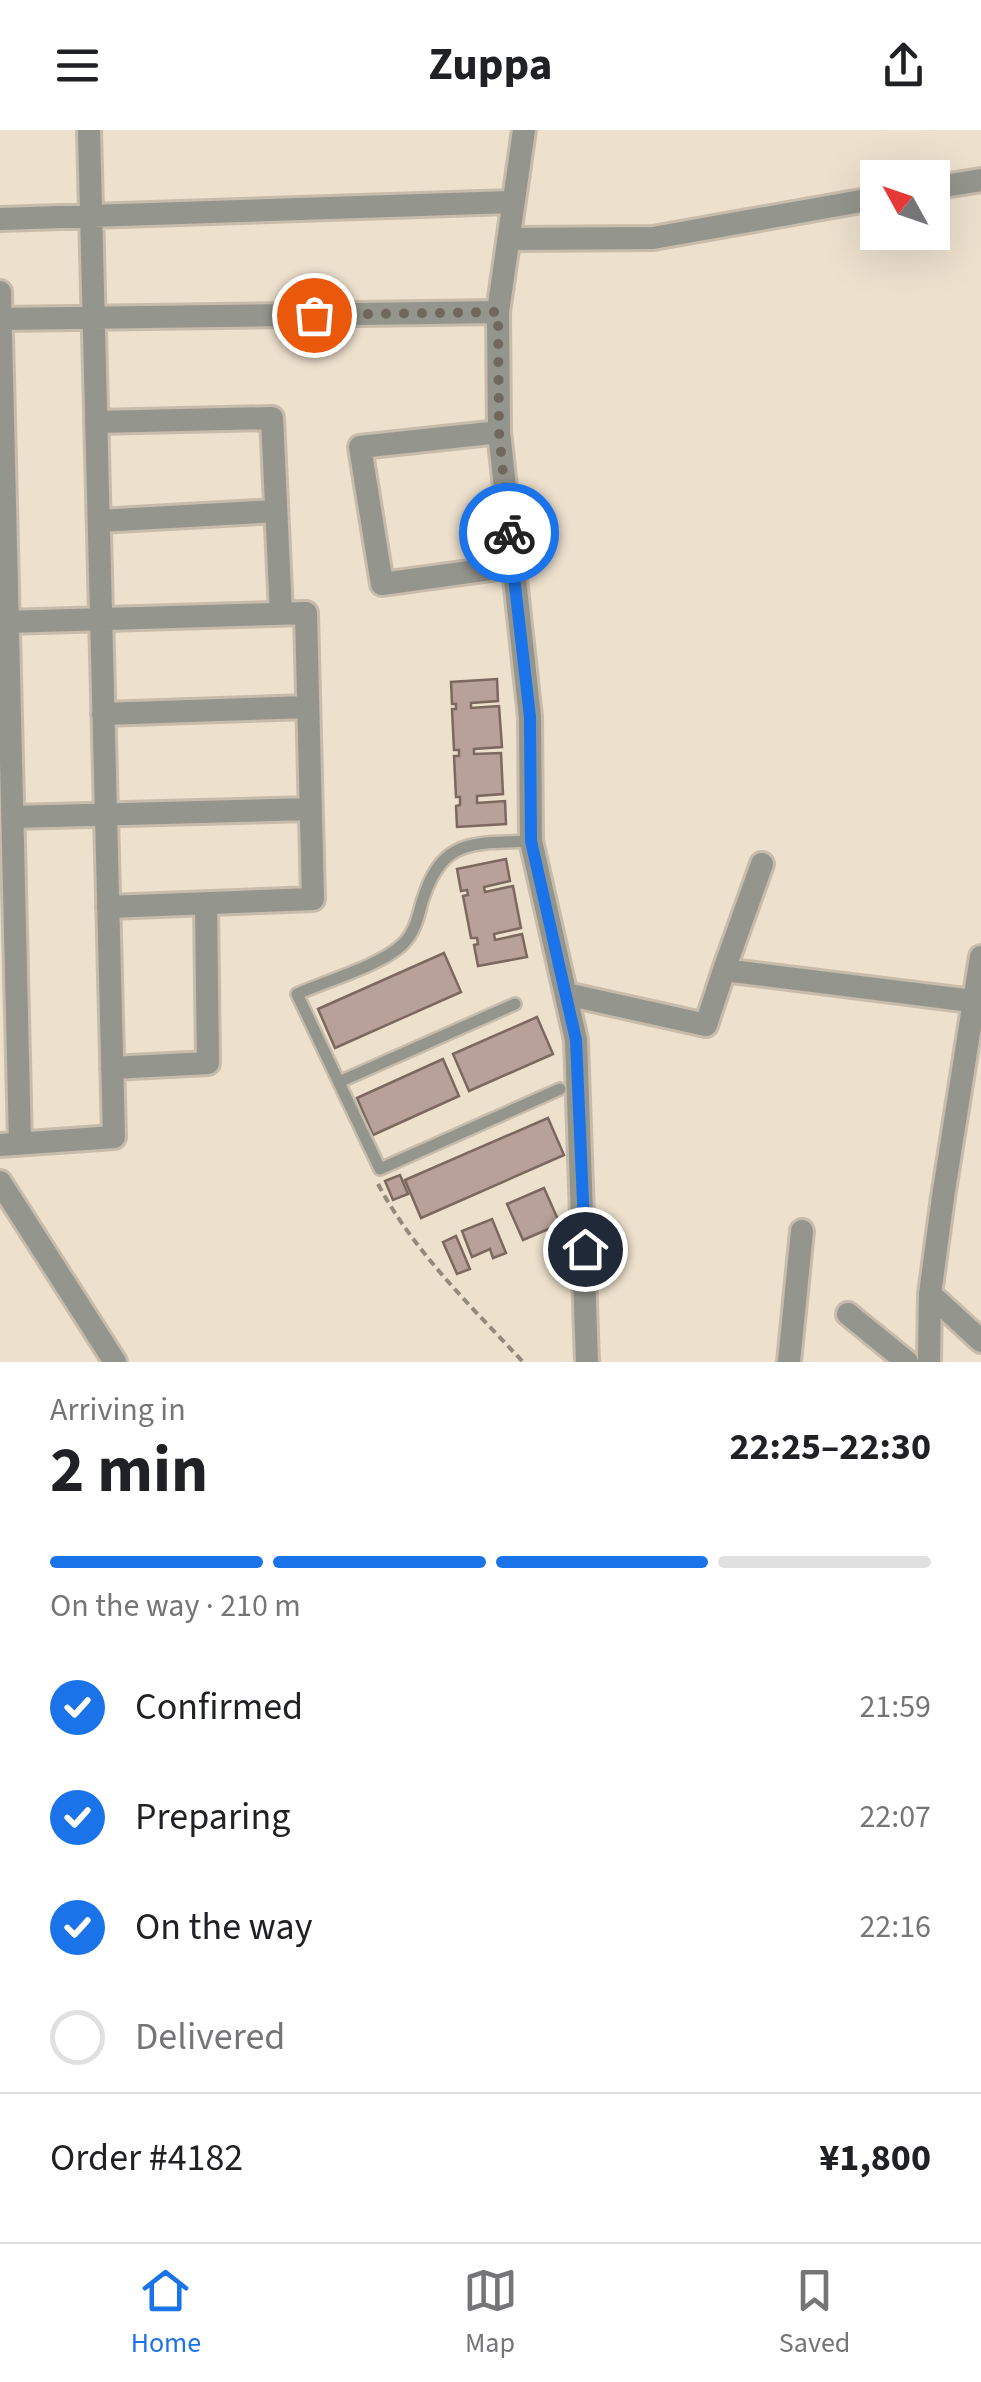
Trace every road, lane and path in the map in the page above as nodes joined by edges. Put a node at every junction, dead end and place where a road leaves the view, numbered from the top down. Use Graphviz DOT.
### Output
graph roads {
  1 [pos="89,130"];
  2 [pos="524,130"];
  3 [pos="981,180"];
  4 [pos="950,185"];
  5 [pos="860,201"];
  6 [pos="512,202"];
  7 [pos="91,216"];
  8 [pos="0,219"];
  9 [pos="509,239"];
  10 [pos="0,292"];
  11 [pos="498,312"];
  12 [pos="1,319"];
  13 [pos="94,320"];
  14 [pos="96,422"];
  15 [pos="499,432"];
  16 [pos="276,511"];
  17 [pos="99,521"];
  18 [pos="513,566"];
  19 [pos="281,612"];
  20 [pos="101,620"];
  21 [pos="6,622"];
  22 [pos="308,707"];
  23 [pos="104,714"];
  24 [pos="310,809"];
  25 [pos="106,814"];
  26 [pos="13,817"];
  27 [pos="531,841"];
  28 [pos="762,864"];
  29 [pos="206,906"];
  30 [pos="108,908"];
  31 [pos="981,957"];
  32 [pos="724,970"];
  33 [pos="566,994"];
  34 [pos="972,1002"];
  35 [pos="515,1004"];
  36 [pos="972,1059"];
  37 [pos="112,1068"];
  38 [pos="339,1082"];
  39 [pos="560,1089"];
  40 [pos="10,1144"];
  41 [pos="380,1169"];
  42 [pos="0,1182"];
  43 [pos="802,1230"];
  44 [pos="930,1294"];
  45 [pos="848,1314"];
  46 [pos="981,1341"];
  47 [pos="115,1362"];
  48 [pos="523,1362"];
  49 [pos="587,1362"];
  50 [pos="789,1362"];
  51 [pos="907,1362"];
  52 [pos="929,1362"];
  1 -- 7 [label="street"];
  2 -- 6 [label="street"];
  3 -- 4 [label="street"];
  5 -- 9 [label="street"];
  6 -- 7 [label="street"];
  6 -- 9 [label="street"];
  7 -- 8 [label="street"];
  7 -- 13 [label="street"];
  9 -- 11 [label="street"];
  10 -- 12 [label="street"];
  11 -- 13 [label="street"];
  11 -- 15 [label="street"];
  12 -- 13 [label="street"];
  12 -- 21 [label="street"];
  13 -- 14 [label="street"];
  14 -- 16 [label="street"];
  14 -- 17 [label="street"];
  15 -- 18 [label="street"];
  15 -- 18 [label="street"];
  16 -- 17 [label="street"];
  16 -- 19 [label="street"];
  17 -- 20 [label="street"];
  18 -- 27 [label="street"];
  19 -- 20 [label="street"];
  19 -- 22 [label="street"];
  20 -- 21 [label="street"];
  20 -- 23 [label="street"];
  21 -- 26 [label="street"];
  22 -- 23 [label="street"];
  22 -- 24 [label="street"];
  23 -- 25 [label="street"];
  24 -- 25 [label="street"];
  24 -- 29 [label="street"];
  25 -- 26 [label="street"];
  25 -- 30 [label="street"];
  26 -- 40 [label="street"];
  27 -- 33 [label="street"];
  27 -- 38 [label="lane"];
  28 -- 32 [label="street"];
  29 -- 30 [label="street"];
  29 -- 37 [label="street"];
  30 -- 37 [label="street"];
  31 -- 34 [label="street"];
  32 -- 33 [label="street"];
  32 -- 34 [label="street"];
  33 -- 49 [label="street"];
  34 -- 36 [label="street"];
  35 -- 38 [label="lane"];
  36 -- 44 [label="street"];
  37 -- 40 [label="street"];
  38 -- 41 [label="lane"];
  39 -- 41 [label="lane"];
  41 -- 48 [label="path"];
  42 -- 47 [label="street"];
  43 -- 50 [label="street"];
  44 -- 46 [label="street"];
  44 -- 52 [label="street"];
  45 -- 51 [label="street"];
}
